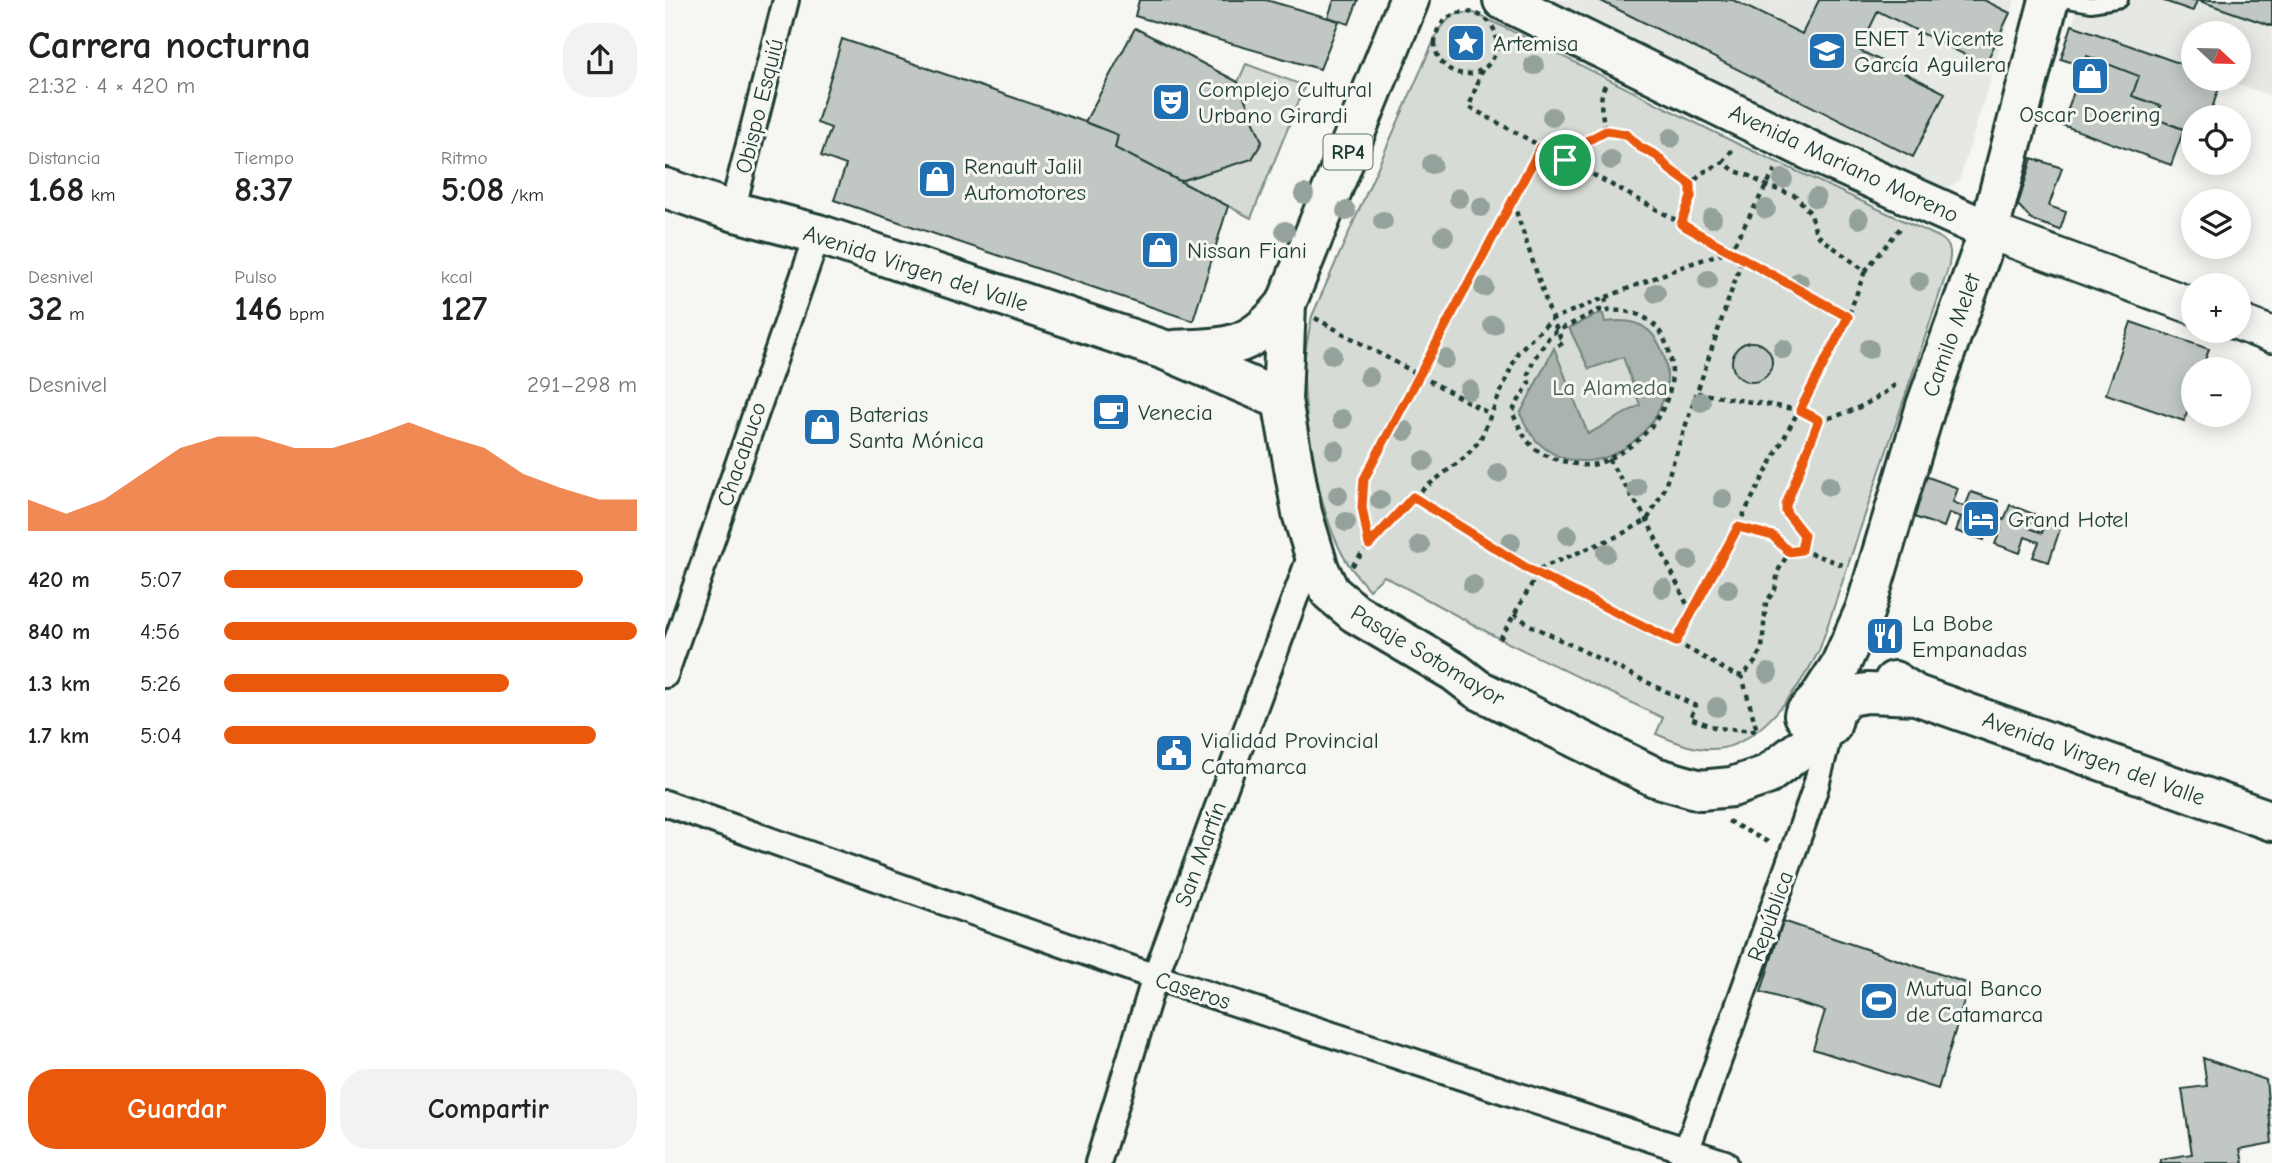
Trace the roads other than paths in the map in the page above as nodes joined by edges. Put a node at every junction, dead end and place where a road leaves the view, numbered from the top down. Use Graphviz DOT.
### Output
graph roads {
  1 [pos="786,0"];
  2 [pos="1409,0"];
  3 [pos="1503,0"];
  4 [pos="2049,0"];
  5 [pos="2062,0"];
  6 [pos="2121,0"];
  7 [pos="665,188"];
  8 [pos="732,211"];
  9 [pos="1989,231"];
  10 [pos="818,234"];
  11 [pos="2181,302"];
  12 [pos="1303,312"];
  13 [pos="2251,327"];
  14 [pos="2272,335"];
  15 [pos="1165,350"];
  16 [pos="1282,400"];
  17 [pos="1313,549"];
  18 [pos="665,675"];
  19 [pos="1841,683"];
  20 [pos="1916,695"];
  21 [pos="1671,783"];
  22 [pos="665,803"];
  23 [pos="2272,821"];
  24 [pos="1155,977"];
  25 [pos="1684,1157"];
  26 [pos="1098,1163"];
  27 [pos="1725,1163"];
  1 -- 8 [label="street, Obispo Esquiú"];
  2 -- 12 [label="main road, RP4"];
  3 -- 9 [label="main road, Avenida Mariano Moreno"];
  4 -- 9 [label="main road, Camilo Melet"];
  5 -- 6 [label="lane"];
  7 -- 8 [label="main road, Avenida Virgen del Valle"];
  8 -- 10 [label="main road, Avenida Virgen del Valle"];
  9 -- 11 [label="main road, Avenida Mariano Moreno"];
  9 -- 19 [label="main road, Camilo Melet"];
  10 -- 15 [label="main road, Avenida Virgen del Valle"];
  10 -- 18 [label="street, Chacabuco"];
  12 -- 15 [label="main road, Avenida Virgen del Valle"];
  12 -- 16 [label="main road, RP4"];
  13 -- 14 [label="main road"];
  15 -- 16 [label="main road, Avenida Virgen del Valle"];
  16 -- 17 [label="main road, Pasaje Sotomayor"];
  17 -- 21 [label="main road, Pasaje Sotomayor"];
  17 -- 24 [label="street, San Martín"];
  19 -- 20 [label="main road, Avenida Virgen del Valle"];
  19 -- 20 [label="main road, Avenida Virgen del Valle"];
  19 -- 21 [label="main road"];
  19 -- 21 [label="main road, Pasaje Sotomayor"];
  19 -- 25 [label="street, República"];
  20 -- 23 [label="main road, Avenida Virgen del Valle"];
  22 -- 24 [label="street, Caseros"];
  24 -- 25 [label="street, Caseros"];
  24 -- 26 [label="street, San Martín"];
  25 -- 27 [label="street, Caseros"];
}
